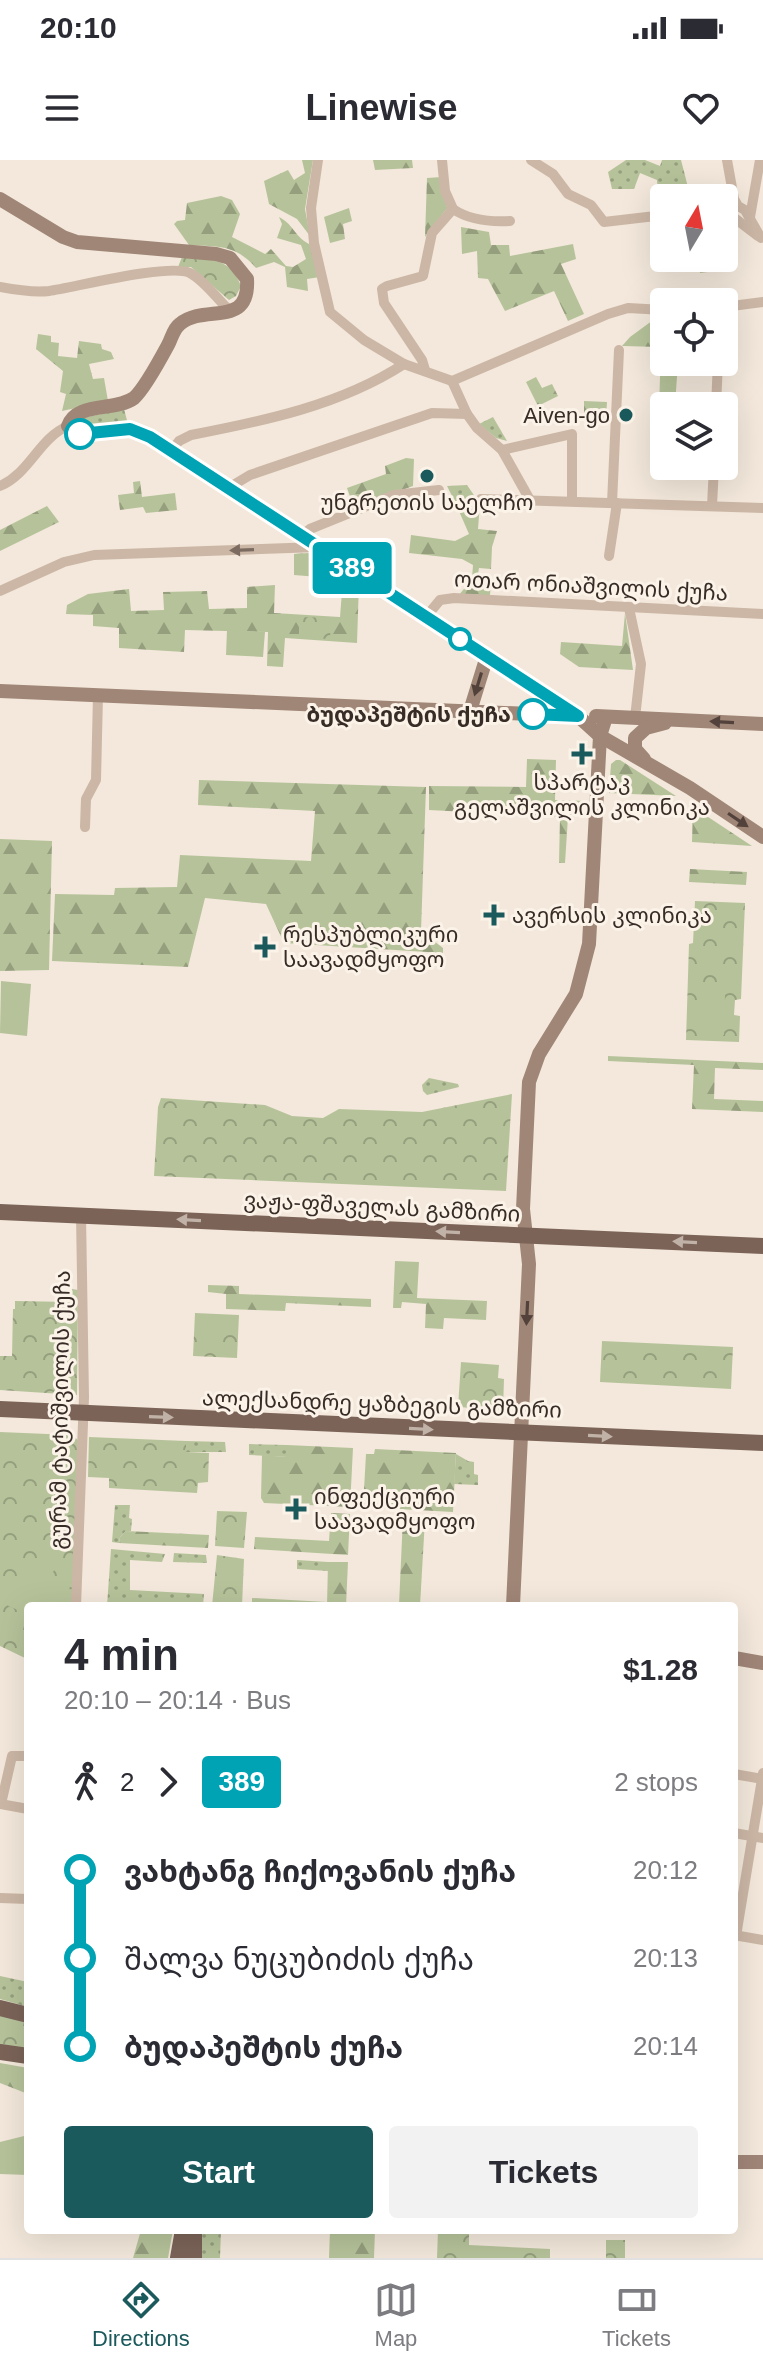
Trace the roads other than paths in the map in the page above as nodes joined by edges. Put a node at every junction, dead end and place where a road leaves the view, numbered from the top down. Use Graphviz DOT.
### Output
graph roads {
  1 [pos="318,160"];
  2 [pos="442,160"];
  3 [pos="531,160"];
  4 [pos="727,160"];
  5 [pos="760,160"];
  6 [pos="0,199"];
  7 [pos="453,209"];
  8 [pos="650,217"];
  9 [pos="750,219"];
  10 [pos="510,221"];
  11 [pos="738,222"];
  12 [pos="762,238"];
  13 [pos="0,287"];
  14 [pos="763,302"];
  15 [pos="738,305"];
  16 [pos="230,311"];
  17 [pos="650,311"];
  18 [pos="619,350"];
  19 [pos="404,364"];
  20 [pos="425,370"];
  21 [pos="452,381"];
  22 [pos="467,414"];
  23 [pos="68,426"];
  24 [pos="172,450"];
  25 [pos="502,450"];
  26 [pos="713,480"];
  27 [pos="0,486"];
  28 [pos="230,487"];
  29 [pos="439,490"];
  30 [pos="481,499"];
  31 [pos="530,500"];
  32 [pos="572,501"];
  33 [pos="614,503"];
  34 [pos="712,506"];
  35 [pos="763,508"];
  36 [pos="302,535"];
  37 [pos="320,547"];
  38 [pos="609,556"];
  39 [pos="0,591"];
  40 [pos="629,608"];
  41 [pos="763,614"];
  42 [pos="426,617"];
  43 [pos="487,656"];
  44 [pos="0,691"];
  45 [pos="98,695"];
  46 [pos="470,711"];
  47 [pos="578,716"];
  48 [pos="606,717"];
  49 [pos="635,718"];
  50 [pos="681,720"];
  51 [pos="763,724"];
  52 [pos="600,736"];
  53 [pos="646,762"];
  54 [pos="85,827"];
  55 [pos="763,837"];
  56 [pos="0,1212"];
  57 [pos="81,1215"];
  58 [pos="526,1235"];
  59 [pos="763,1246"];
  60 [pos="0,1409"];
  61 [pos="83,1414"];
  62 [pos="522,1433"];
  63 [pos="763,1443"];
  64 [pos="76,1602"];
  65 [pos="513,1602"];
  66 [pos="738,1659"];
  67 [pos="763,1663"];
  68 [pos="24,1756"];
  69 [pos="738,1774"];
  70 [pos="763,1777"];
  71 [pos="0,1804"];
  72 [pos="24,1808"];
  73 [pos="738,1834"];
  74 [pos="758,1837"];
  75 [pos="0,1898"];
  76 [pos="24,1899"];
  77 [pos="738,1922"];
  78 [pos="738,1936"];
  79 [pos="763,1940"];
  80 [pos="0,2008"];
  81 [pos="24,2014"];
  82 [pos="0,2052"];
  83 [pos="24,2055"];
  84 [pos="738,2162"];
  85 [pos="763,2162"];
  86 [pos="182,2234"];
  87 [pos="194,2234"];
  88 [pos="178,2258"];
  89 [pos="194,2258"];
  1 -- 19 [label="street"];
  2 -- 7 [label="street"];
  3 -- 8 [label="street"];
  4 -- 9 [label="street"];
  5 -- 9 [label="street"];
  6 -- 16 [label="main road"];
  7 -- 10 [label="street"];
  7 -- 20 [label="street"];
  9 -- 12 [label="street"];
  11 -- 12 [label="street"];
  13 -- 16 [label="street"];
  14 -- 15 [label="street"];
  16 -- 23 [label="main road"];
  17 -- 21 [label="street"];
  18 -- 33 [label="street"];
  19 -- 20 [label="street"];
  19 -- 24 [label="street"];
  20 -- 21 [label="street"];
  21 -- 22 [label="street"];
  22 -- 25 [label="street"];
  22 -- 28 [label="street"];
  23 -- 24 [label="main road"];
  23 -- 27 [label="street"];
  24 -- 28 [label="main road"];
  25 -- 31 [label="street"];
  25 -- 32 [label="street"];
  26 -- 34 [label="street"];
  28 -- 36 [label="main road"];
  29 -- 36 [label="street"];
  30 -- 31 [label="street"];
  31 -- 32 [label="street"];
  32 -- 33 [label="street"];
  33 -- 34 [label="street"];
  33 -- 38 [label="street"];
  34 -- 35 [label="street"];
  36 -- 37 [label="main road"];
  37 -- 39 [label="street, one-way"];
  37 -- 42 [label="main road"];
  40 -- 41 [label="street, ოთარ ონიაშვილის ქუჩა"];
  40 -- 42 [label="street, ოთარ ონიაშვილის ქუჩა"];
  40 -- 49 [label="street"];
  42 -- 43 [label="main road"];
  43 -- 46 [label="main road, one-way"];
  43 -- 47 [label="main road"];
  44 -- 45 [label="main road"];
  45 -- 46 [label="main road"];
  45 -- 54 [label="street"];
  46 -- 47 [label="main road"];
  47 -- 48 [label="main road"];
  47 -- 52 [label="main road"];
  48 -- 49 [label="main road"];
  48 -- 52 [label="main road"];
  49 -- 50 [label="main road"];
  51 -- 50 [label="main road, one-way"];
  50 -- 53 [label="main road"];
  52 -- 53 [label="main road"];
  52 -- 58 [label="main road"];
  53 -- 55 [label="main road, one-way"];
  56 -- 57 [label="main road, ვაჟა-ფშაველას გამზირი"];
  58 -- 57 [label="main road, ვაჟა-ფშაველას გამზირი, one-way"];
  57 -- 61 [label="street, გურამ ტატიშვილის ქუჩა"];
  59 -- 58 [label="main road, ვაჟა-ფშაველას გამზირი, one-way"];
  58 -- 62 [label="main road, one-way"];
  60 -- 61 [label="main road, ალექსანდრე ყაზბეგის გამზირი"];
  61 -- 62 [label="main road, ალექსანდრე ყაზბეგის გამზირი, one-way"];
  61 -- 64 [label="street, გურამ ტატიშვილის ქუჩა"];
  62 -- 63 [label="main road, ალექსანდრე ყაზბეგის გამზირი, one-way"];
  62 -- 65 [label="main road"];
  66 -- 67 [label="main road"];
  68 -- 71 [label="street"];
  69 -- 70 [label="street"];
  70 -- 74 [label="street"];
  71 -- 72 [label="street"];
  73 -- 74 [label="street"];
  74 -- 77 [label="street"];
  75 -- 76 [label="street"];
  78 -- 79 [label="street"];
  80 -- 81 [label="main road"];
  82 -- 83 [label="main road"];
  84 -- 85 [label="main road"];
  86 -- 88 [label="main road"];
  87 -- 89 [label="main road"];
}
